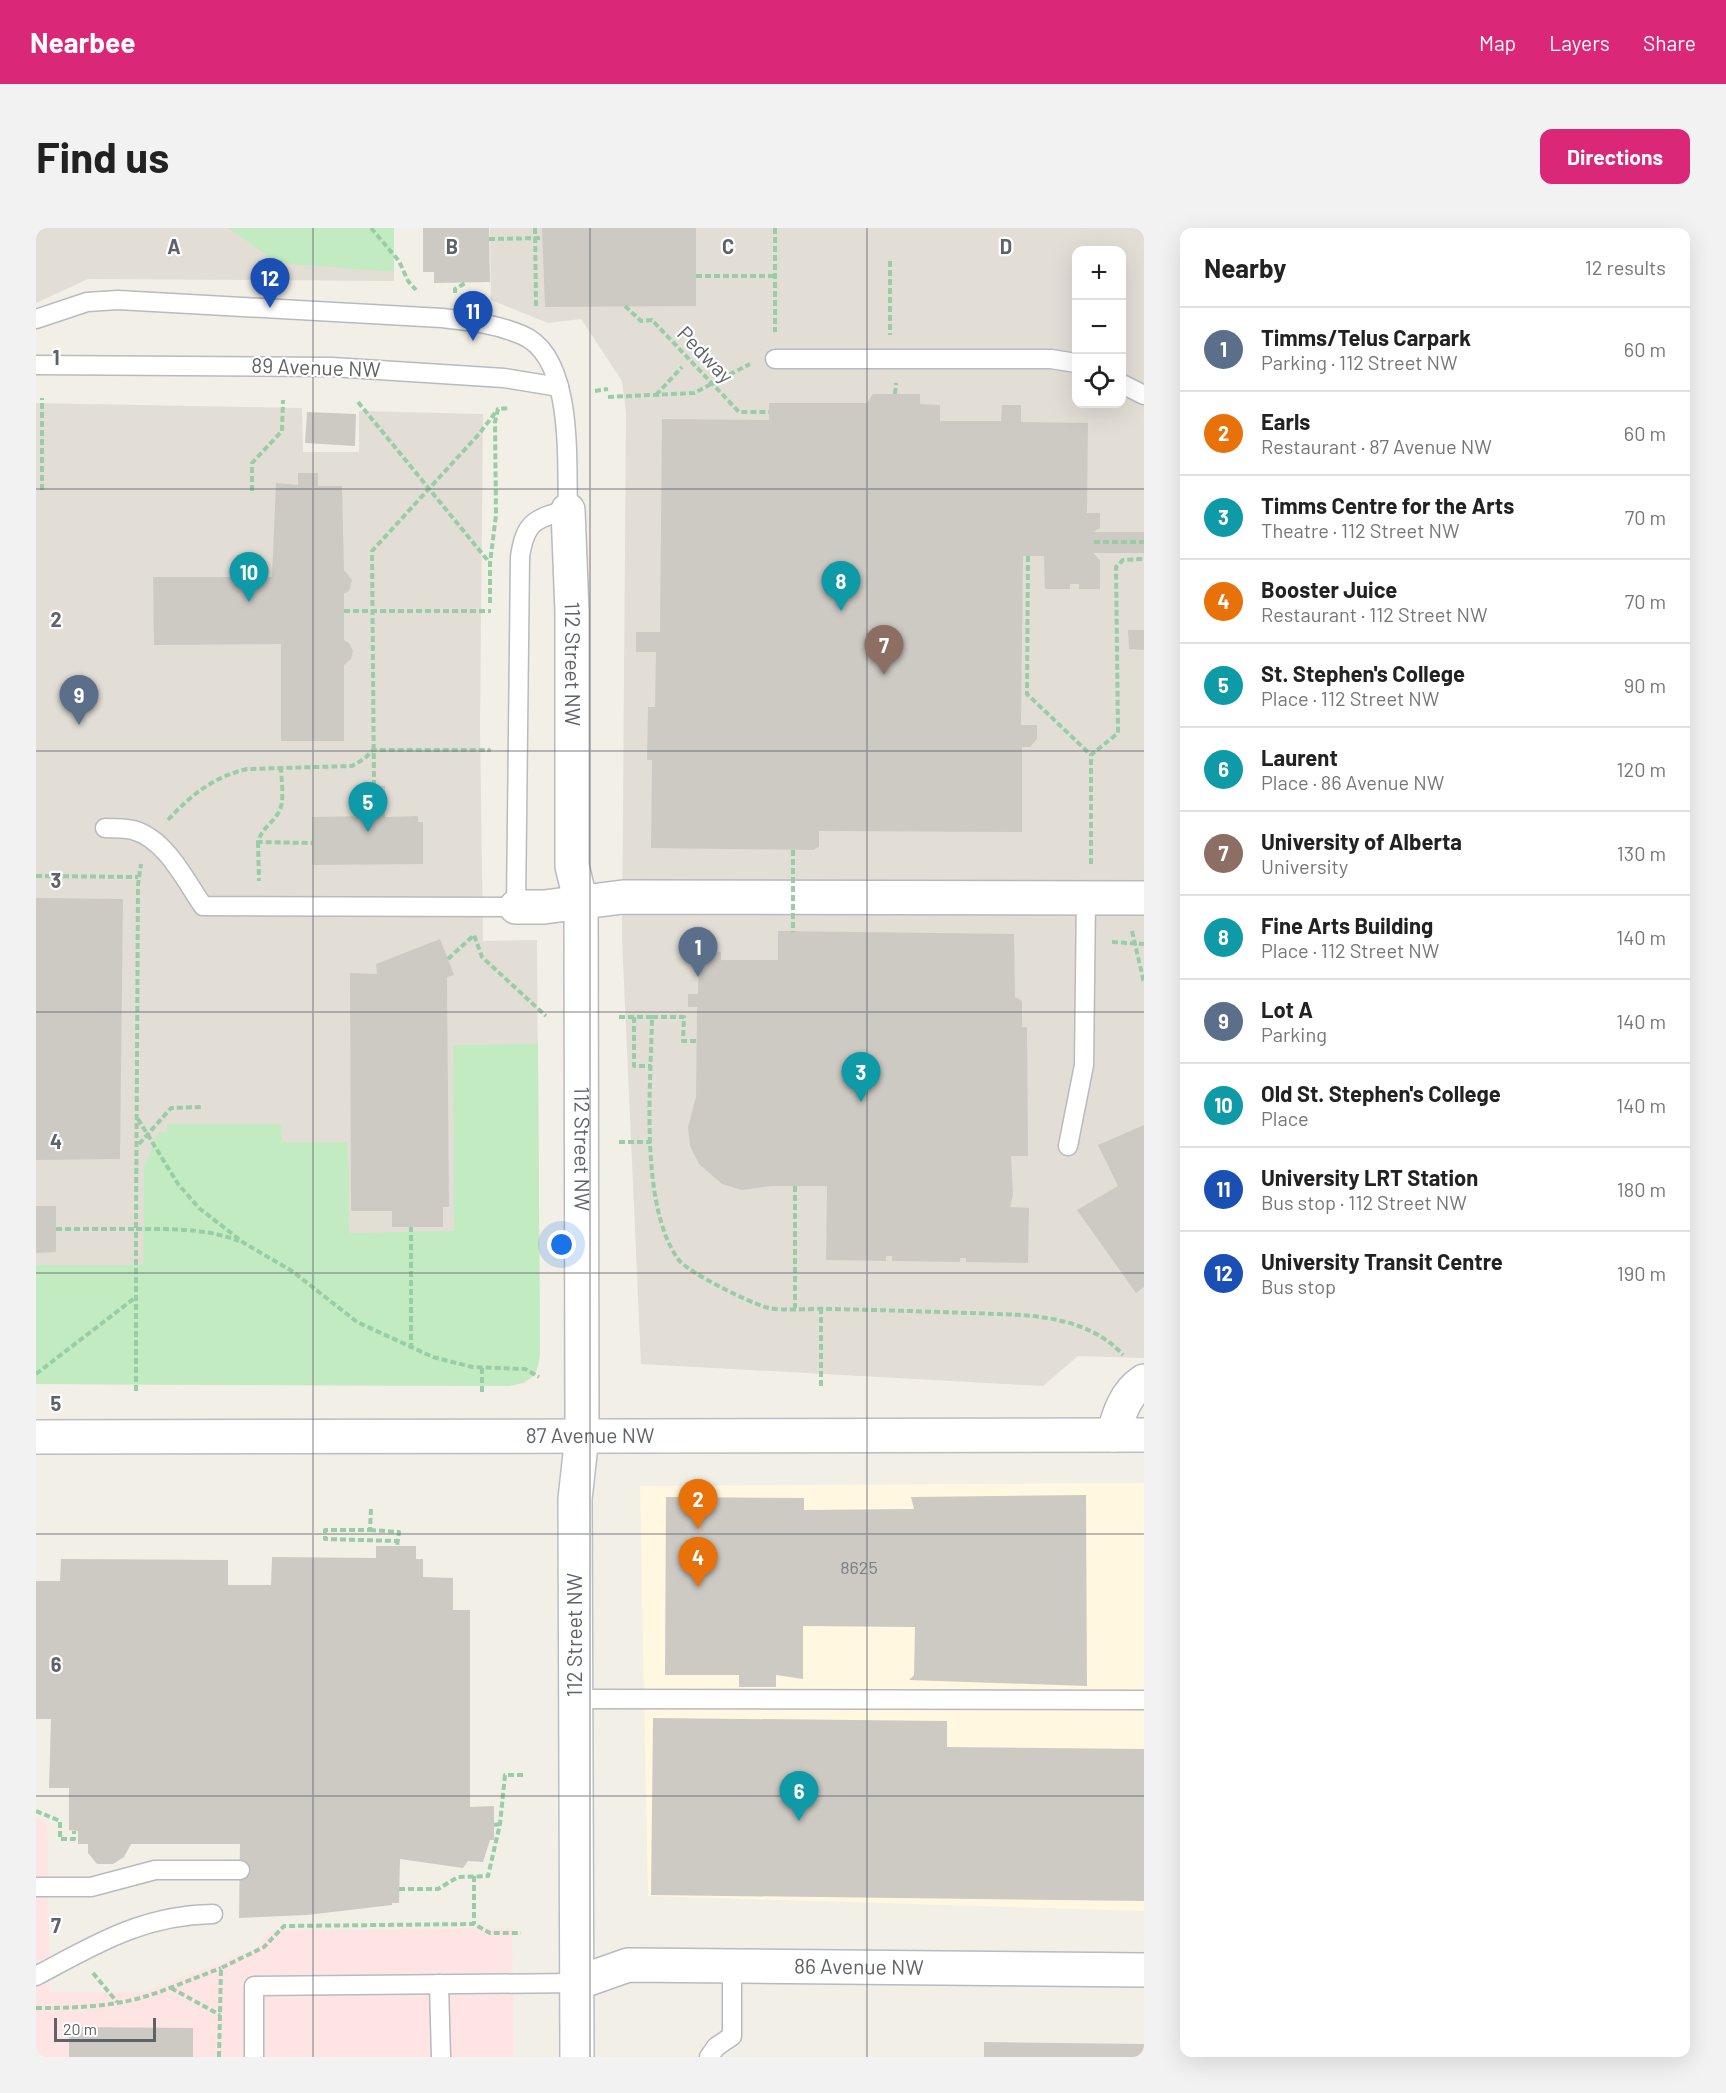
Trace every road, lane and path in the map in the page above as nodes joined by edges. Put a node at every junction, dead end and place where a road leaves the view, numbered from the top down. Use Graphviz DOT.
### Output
graph roads {
  1 [pos="371,228"];
  2 [pos="535,228"];
  3 [pos="775,228"];
  4 [pos="542,238"];
  5 [pos="489,239"];
  6 [pos="890,261"];
  7 [pos="696,276"];
  8 [pos="776,276"];
  9 [pos="536,306"];
  10 [pos="625,306"];
  11 [pos="442,318"];
  12 [pos="36,319"];
  13 [pos="890,345"];
  14 [pos="775,359"];
  15 [pos="1072,362"];
  16 [pos="36,365"];
  17 [pos="682,367"];
  18 [pos="1126,386"];
  19 [pos="560,387"];
  20 [pos="608,389"];
  21 [pos="595,391"];
  22 [pos="655,395"];
  23 [pos="1144,395"];
  24 [pos="608,396"];
  25 [pos="42,398"];
  26 [pos="283,400"];
  27 [pos="358,402"];
  28 [pos="498,409"];
  29 [pos="769,412"];
  30 [pos="428,487"];
  31 [pos="42,490"];
  32 [pos="252,491"];
  33 [pos="568,510"];
  34 [pos="1094,542"];
  35 [pos="1144,542"];
  36 [pos="1028,556"];
  37 [pos="1144,559"];
  38 [pos="489,563"];
  39 [pos="344,611"];
  40 [pos="372,611"];
  41 [pos="490,612"];
  42 [pos="373,750"];
  43 [pos="1091,755"];
  44 [pos="489,762"];
  45 [pos="281,767"];
  46 [pos="374,786"];
  47 [pos="165,823"];
  48 [pos="105,828"];
  49 [pos="258,842"];
  50 [pos="312,843"];
  51 [pos="793,850"];
  52 [pos="144,858"];
  53 [pos="1091,866"];
  54 [pos="36,876"];
  55 [pos="138,877"];
  56 [pos="1086,898"];
  57 [pos="1144,898"];
  58 [pos="581,903"];
  59 [pos="270,907"];
  60 [pos="516,907"];
  61 [pos="793,932"];
  62 [pos="1086,942"];
  63 [pos="1133,943"];
  64 [pos="1144,944"];
  65 [pos="448,959"];
  66 [pos="1144,983"];
  67 [pos="547,1016"];
  68 [pos="619,1017"];
  69 [pos="634,1017"];
  70 [pos="652,1017"];
  71 [pos="697,1041"];
  72 [pos="651,1066"];
  73 [pos="203,1107"];
  74 [pos="138,1119"];
  75 [pos="148,1134"];
  76 [pos="619,1142"];
  77 [pos="651,1142"];
  78 [pos="138,1144"];
  79 [pos="1068,1146"];
  80 [pos="795,1186"];
  81 [pos="411,1227"];
  82 [pos="56,1229"];
  83 [pos="136,1229"];
  84 [pos="244,1243"];
  85 [pos="136,1296"];
  86 [pos="795,1308"];
  87 [pos="821,1308"];
  88 [pos="411,1349"];
  89 [pos="482,1368"];
  90 [pos="1135,1370"];
  91 [pos="36,1374"];
  92 [pos="539,1377"];
  93 [pos="821,1388"];
  94 [pos="136,1391"];
  95 [pos="482,1392"];
  96 [pos="1129,1435"];
  97 [pos="582,1436"];
  98 [pos="36,1437"];
  99 [pos="371,1509"];
  100 [pos="370,1530"];
  101 [pos="575,1699"];
  102 [pos="1144,1700"];
  103 [pos="523,1775"];
  104 [pos="36,1811"];
  105 [pos="500,1824"];
  106 [pos="494,1825"];
  107 [pos="74,1831"];
  108 [pos="240,1870"];
  109 [pos="474,1876"];
  110 [pos="36,1887"];
  111 [pos="399,1889"];
  112 [pos="213,1914"];
  113 [pos="474,1924"];
  114 [pos="521,1933"];
  115 [pos="78,1954"];
  116 [pos="732,1965"];
  117 [pos="221,1968"];
  118 [pos="1144,1970"];
  119 [pos="36,1976"];
  120 [pos="577,1983"];
  121 [pos="439,1984"];
  122 [pos="170,1987"];
  123 [pos="117,2002"];
  124 [pos="36,2008"];
  125 [pos="220,2015"];
  126 [pos="219,2057"];
  127 [pos="254,2057"];
  128 [pos="441,2057"];
  129 [pos="577,2057"];
  130 [pos="709,2057"];
  1 -- 11 [label="path"];
  2 -- 9 [label="path"];
  3 -- 8 [label="path"];
  4 -- 5 [label="path, bridge"];
  6 -- 13 [label="path"];
  7 -- 8 [label="path"];
  8 -- 14 [label="path"];
  10 -- 29 [label="path, Pedway, bridge"];
  11 -- 12 [label="lane"];
  11 -- 19 [label="lane"];
  14 -- 15 [label="lane"];
  14 -- 22 [label="path"];
  16 -- 19 [label="lane, 89 Avenue NW"];
  17 -- 22 [label="path"];
  18 -- 23 [label="lane"];
  19 -- 33 [label="lane, 112 Street NW"];
  20 -- 21 [label="path"];
  22 -- 24 [label="path"];
  25 -- 31 [label="path"];
  26 -- 32 [label="path"];
  27 -- 30 [label="path"];
  28 -- 30 [label="path"];
  30 -- 38 [label="path"];
  30 -- 40 [label="path"];
  33 -- 58 [label="street, 112 Street NW"];
  33 -- 60 [label="lane"];
  34 -- 35 [label="path"];
  36 -- 43 [label="path"];
  37 -- 43 [label="path"];
  39 -- 40 [label="path"];
  40 -- 41 [label="path"];
  40 -- 42 [label="path"];
  42 -- 44 [label="path"];
  42 -- 45 [label="path"];
  42 -- 46 [label="path"];
  43 -- 53 [label="path"];
  45 -- 47 [label="path"];
  45 -- 49 [label="path"];
  48 -- 59 [label="lane"];
  49 -- 50 [label="path"];
  49 -- 59 [label="path"];
  51 -- 61 [label="path, bridge"];
  52 -- 55 [label="path"];
  54 -- 55 [label="path"];
  55 -- 74 [label="path"];
  56 -- 57 [label="street"];
  56 -- 58 [label="street"];
  56 -- 62 [label="lane"];
  58 -- 60 [label="street"];
  58 -- 97 [label="street, 112 Street NW"];
  59 -- 60 [label="lane"];
  62 -- 63 [label="path"];
  62 -- 79 [label="lane"];
  63 -- 64 [label="path"];
  63 -- 66 [label="path"];
  65 -- 67 [label="path"];
  68 -- 69 [label="path"];
  69 -- 70 [label="path"];
  69 -- 72 [label="path"];
  70 -- 71 [label="path"];
  70 -- 72 [label="path"];
  72 -- 77 [label="path"];
  73 -- 75 [label="path"];
  74 -- 75 [label="path"];
  74 -- 78 [label="path"];
  75 -- 78 [label="path"];
  75 -- 84 [label="path"];
  76 -- 77 [label="path"];
  77 -- 86 [label="path"];
  78 -- 83 [label="path"];
  80 -- 86 [label="path"];
  81 -- 88 [label="path"];
  82 -- 83 [label="path"];
  83 -- 84 [label="path"];
  83 -- 85 [label="path"];
  84 -- 88 [label="path"];
  85 -- 91 [label="path"];
  85 -- 94 [label="path"];
  86 -- 87 [label="path"];
  87 -- 90 [label="path"];
  87 -- 93 [label="path"];
  88 -- 89 [label="path"];
  89 -- 92 [label="path"];
  89 -- 95 [label="path"];
  90 -- 96 [label="street"];
  96 -- 97 [label="street, 87 Avenue NW"];
  97 -- 98 [label="street, 87 Avenue NW"];
  97 -- 101 [label="street, 112 Street NW"];
  99 -- 100 [label="path"];
  100 -- 100 [label="path"];
  101 -- 102 [label="lane"];
  101 -- 120 [label="street, 112 Street NW"];
  103 -- 105 [label="path"];
  104 -- 107 [label="path"];
  105 -- 106 [label="path"];
  105 -- 109 [label="path"];
  108 -- 110 [label="lane"];
  109 -- 111 [label="path"];
  109 -- 113 [label="path"];
  112 -- 115 [label="lane"];
  113 -- 114 [label="path"];
  113 -- 117 [label="path"];
  115 -- 119 [label="lane"];
  115 -- 123 [label="path"];
  116 -- 118 [label="street, 86 Avenue NW"];
  116 -- 120 [label="street, 86 Avenue NW"];
  116 -- 130 [label="lane"];
  117 -- 122 [label="path"];
  117 -- 125 [label="path"];
  120 -- 121 [label="lane"];
  120 -- 129 [label="street, 112 Street NW"];
  121 -- 127 [label="lane"];
  121 -- 128 [label="lane"];
  122 -- 123 [label="path"];
  122 -- 125 [label="path"];
  123 -- 124 [label="path"];
  125 -- 126 [label="path"];
}
